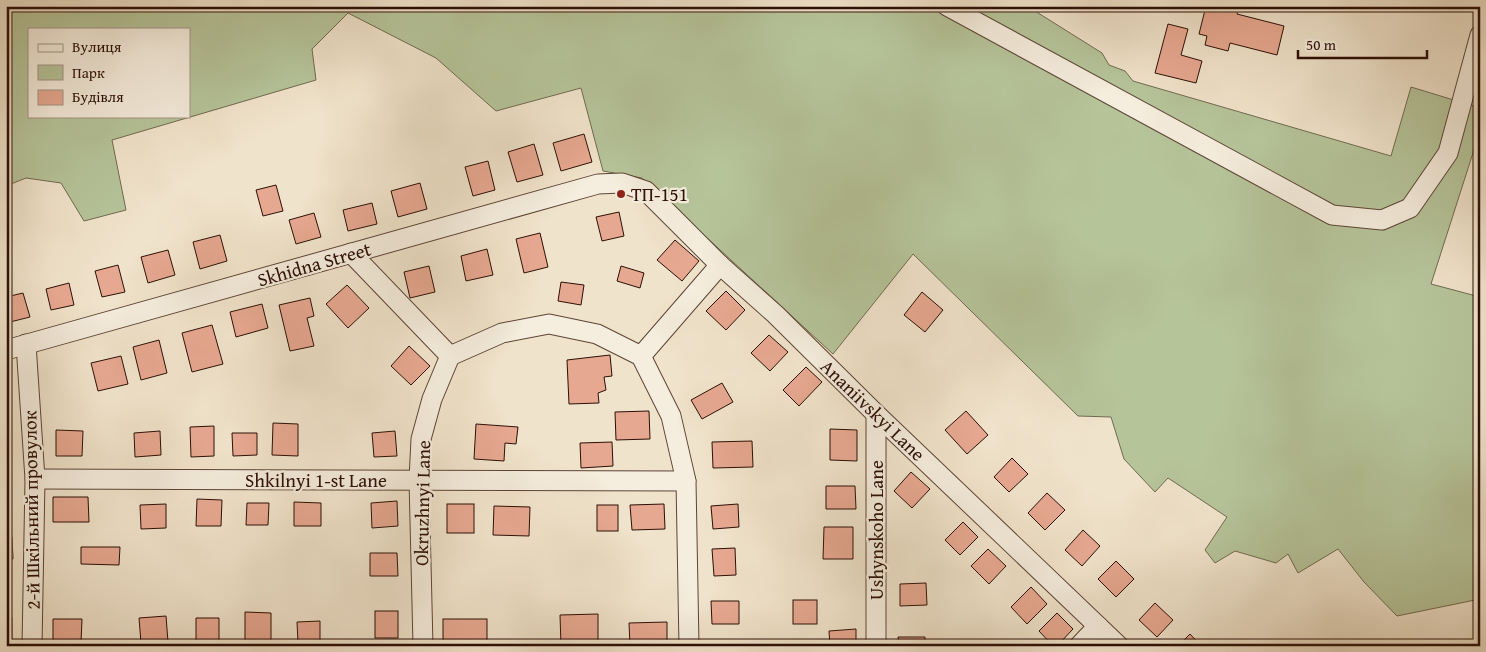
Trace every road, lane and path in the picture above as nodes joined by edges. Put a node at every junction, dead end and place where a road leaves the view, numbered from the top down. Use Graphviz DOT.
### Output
graph roads {
  1 [pos="947,6"];
  2 [pos="1480,35"];
  3 [pos="622,184"];
  4 [pos="351,253"];
  5 [pos="720,265"];
  6 [pos="26,344"];
  7 [pos="6,350"];
  8 [pos="450,356"];
  9 [pos="641,356"];
  10 [pos="876,414"];
  11 [pos="35,480"];
  12 [pos="418,480"];
  13 [pos="686,481"];
  14 [pos="1098,626"];
  15 [pos="32,646"];
  16 [pos="423,646"];
  17 [pos="689,646"];
  18 [pos="876,646"];
  19 [pos="1079,646"];
  20 [pos="1119,646"];
  1 -- 2 [label="street"];
  3 -- 4 [label="street, Skhidna Street"];
  3 -- 5 [label="street, Ananiivskyi Lane"];
  4 -- 6 [label="street, Skhidna Street"];
  4 -- 8 [label="street"];
  5 -- 9 [label="street"];
  5 -- 10 [label="street, Ananiivskyi Lane"];
  6 -- 7 [label="street, Skhidna Street"];
  6 -- 11 [label="street, 2-й Шкільний провулок"];
  8 -- 9 [label="street"];
  8 -- 12 [label="street, Okruzhnyi Lane"];
  9 -- 13 [label="street"];
  10 -- 14 [label="street, Ananiivskyi Lane"];
  10 -- 18 [label="street, Ushynskoho Lane"];
  11 -- 12 [label="street, Shkilnyi 1-st Lane"];
  11 -- 15 [label="street, 2-й Шкільний провулок"];
  12 -- 13 [label="street, Shkilnyi 1-st Lane"];
  12 -- 16 [label="street, Okruzhnyi Lane"];
  13 -- 17 [label="street"];
  14 -- 19 [label="street"];
  14 -- 20 [label="street, Ananiivskyi Lane"];
}
